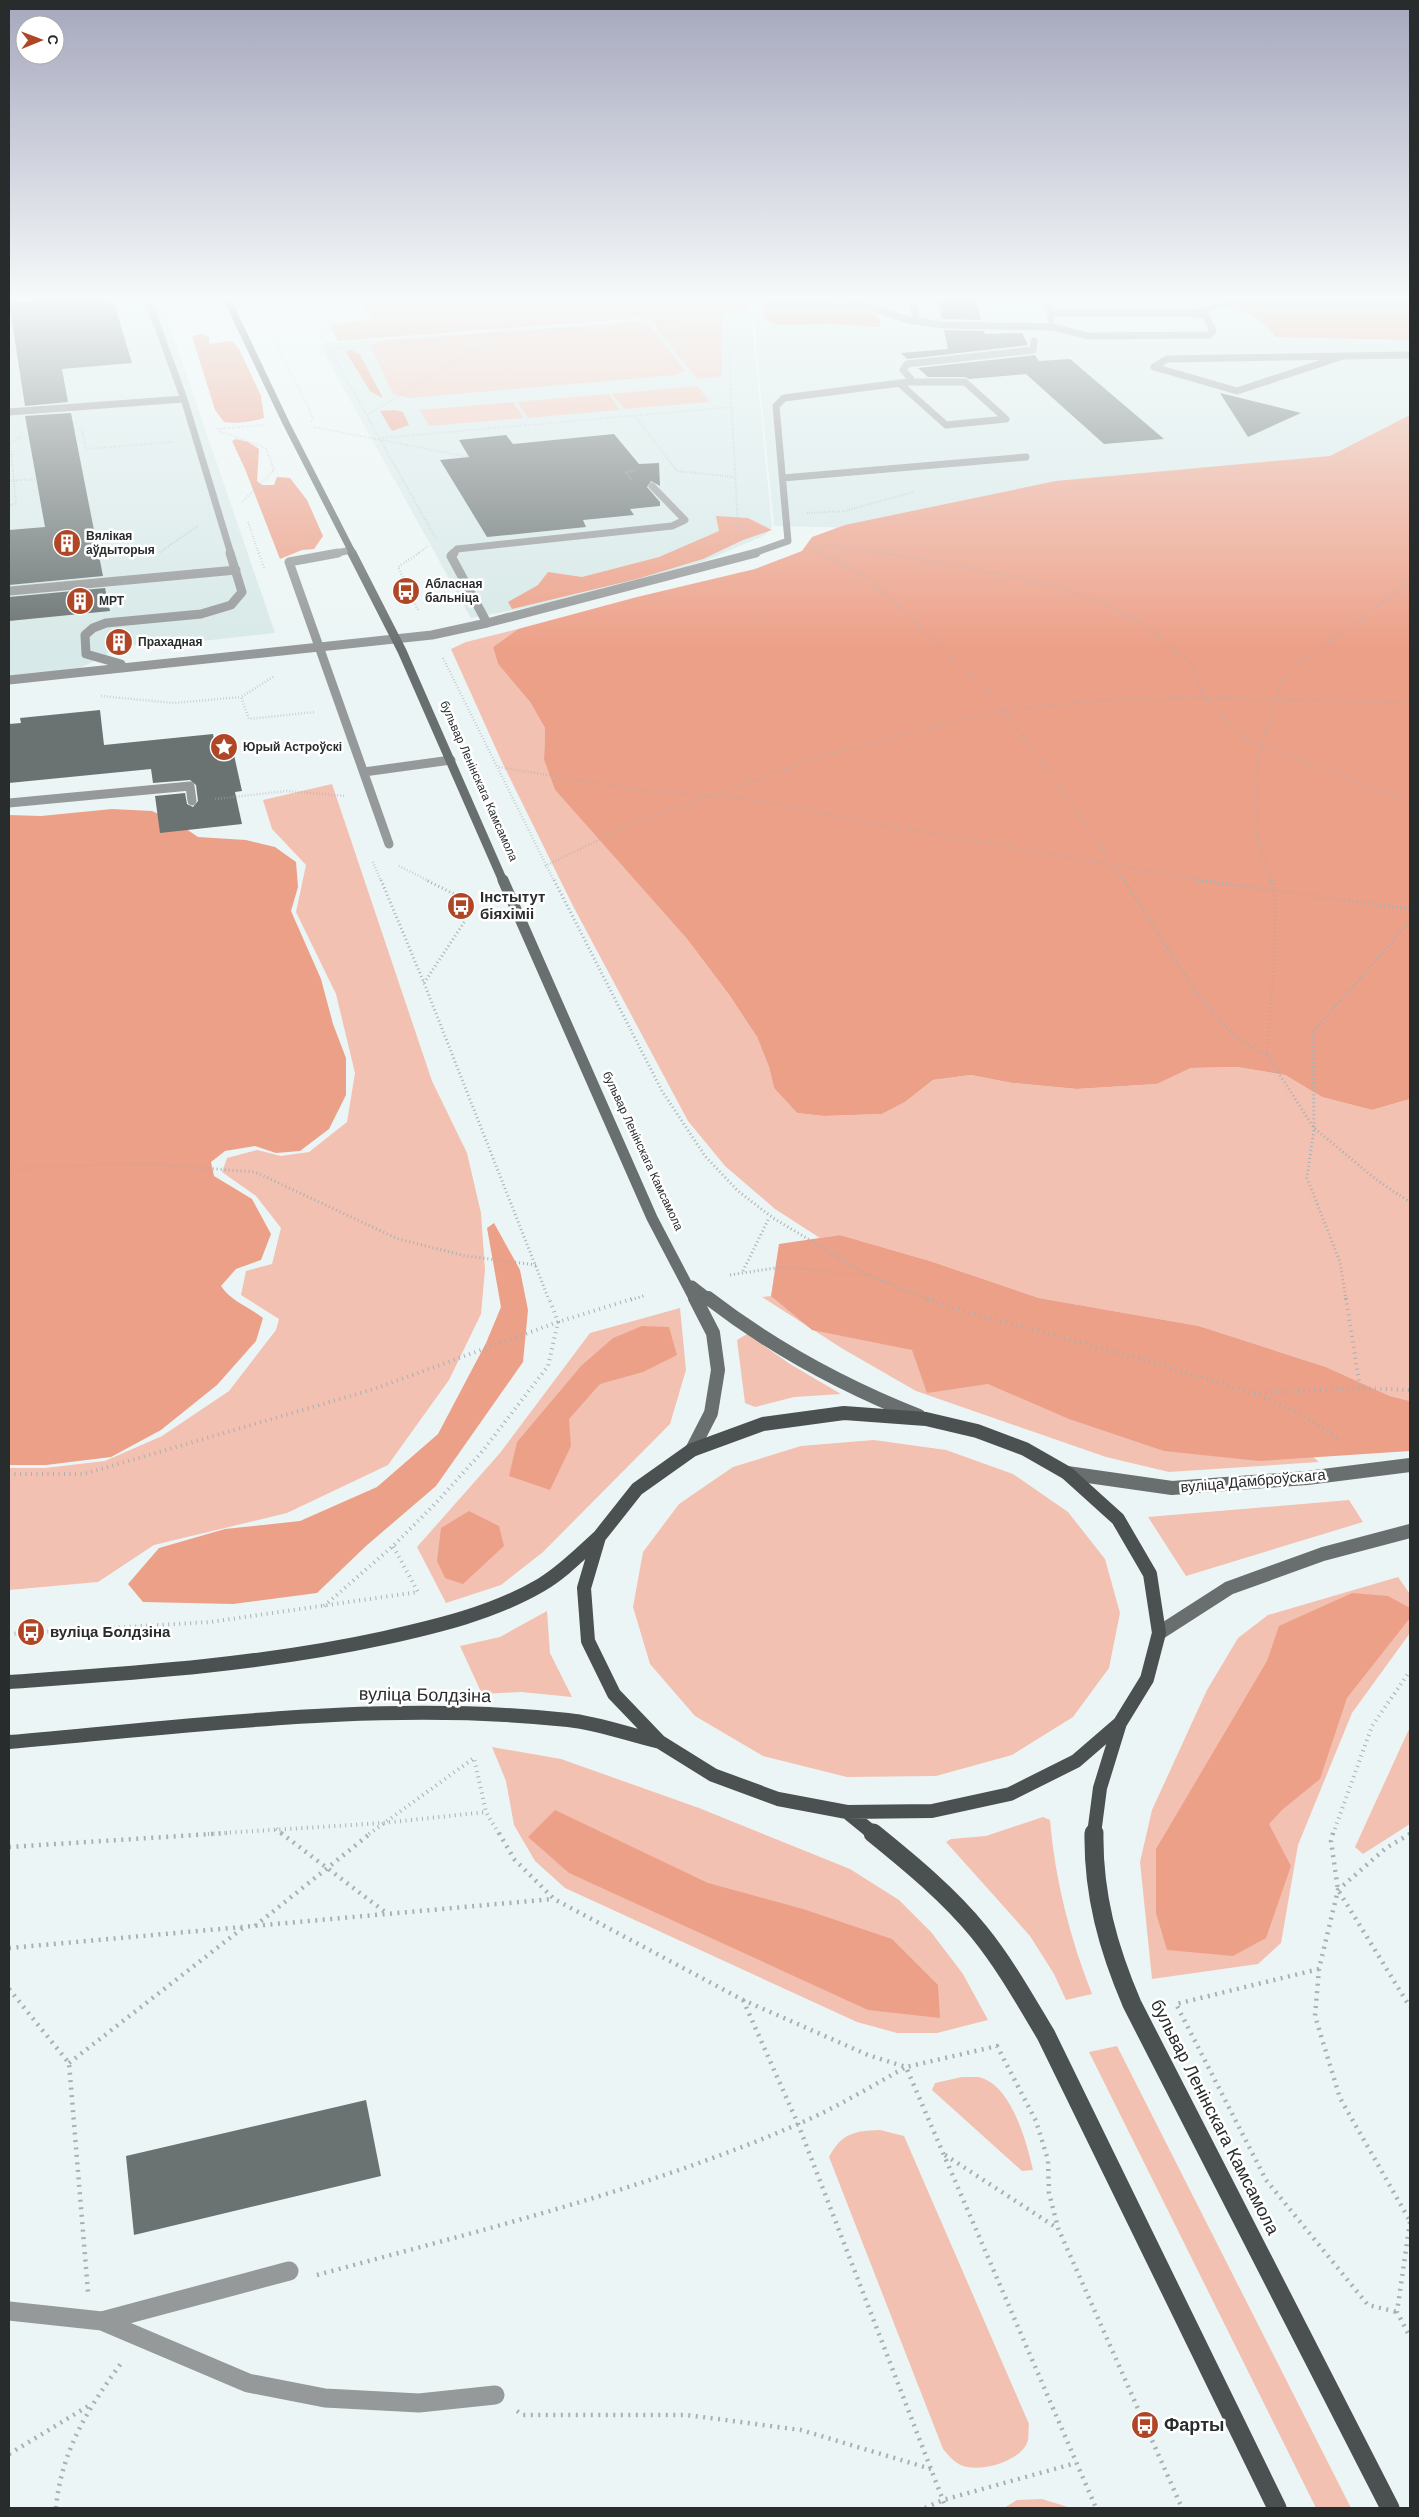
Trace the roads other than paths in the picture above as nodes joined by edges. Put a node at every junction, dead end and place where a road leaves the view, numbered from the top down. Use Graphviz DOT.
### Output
graph roads {
  1 [pos="189,414"];
  2 [pos="284,414"];
  3 [pos="777,414"];
  4 [pos="934,414"];
  5 [pos="1000,414"];
  6 [pos="1026,457"];
  7 [pos="784,478"];
  8 [pos="652,486"];
  9 [pos="351,550"];
  10 [pos="236,570"];
  11 [pos="10,591"];
  12 [pos="487,624"];
  13 [pos="396,639"];
  14 [pos="319,646"];
  15 [pos="130,666"];
  16 [pos="9,680"];
  17 [pos="451,760"];
  18 [pos="364,772"];
  19 [pos="192,801"];
  20 [pos="9,803"];
  21 [pos="390,844"];
  22 [pos="688,1284"];
  23 [pos="926,1419"];
  24 [pos="692,1450"];
  25 [pos="1410,1465"];
  26 [pos="1067,1473"];
  27 [pos="1410,1531"];
  28 [pos="599,1537"];
  29 [pos="1159,1633"];
  30 [pos="9,1682"];
  31 [pos="1120,1724"];
  32 [pos="9,1742"];
  33 [pos="660,1742"];
  34 [pos="848,1812"];
  35 [pos="289,2271"];
  36 [pos="9,2311"];
  37 [pos="97,2320"];
  38 [pos="495,2395"];
  39 [pos="1277,2508"];
  40 [pos="1390,2508"];
  1 -- 10 [label="lane"];
  2 -- 9 [label="street, бульвар Ленінскага Камсамола"];
  3 -- 7 [label="lane"];
  4 -- 5 [label="lane"];
  6 -- 7 [label="lane"];
  7 -- 12 [label="lane"];
  8 -- 12 [label="lane"];
  9 -- 13 [label="street, бульвар Ленінскага Камсамола"];
  9 -- 14 [label="lane"];
  10 -- 11 [label="lane"];
  10 -- 15 [label="lane"];
  12 -- 13 [label="lane"];
  13 -- 14 [label="lane"];
  13 -- 17 [label="street, бульвар Ленінскага Камсамола"];
  14 -- 15 [label="lane"];
  14 -- 18 [label="lane"];
  15 -- 16 [label="lane"];
  17 -- 18 [label="lane"];
  17 -- 22 [label="street, бульвар Ленінскага Камсамола"];
  18 -- 21 [label="lane"];
  19 -- 20 [label="lane"];
  22 -- 23 [label="street, бульвар Ленінскага Камсамола"];
  22 -- 24 [label="street, бульвар Ленінскага Камсамола"];
  23 -- 24 [label="main road"];
  23 -- 26 [label="main road"];
  24 -- 28 [label="main road"];
  25 -- 26 [label="street, вуліца Дамброўскага"];
  26 -- 29 [label="main road"];
  27 -- 29 [label="street"];
  28 -- 30 [label="main road"];
  28 -- 33 [label="main road"];
  29 -- 31 [label="main road"];
  31 -- 34 [label="main road"];
  31 -- 40 [label="main road, бульвар Ленінскага Камсамола"];
  32 -- 33 [label="main road, вуліца Болдзіна"];
  33 -- 34 [label="main road"];
  34 -- 39 [label="main road"];
  35 -- 37 [label="lane"];
  36 -- 37 [label="lane"];
  37 -- 38 [label="lane"];
}
